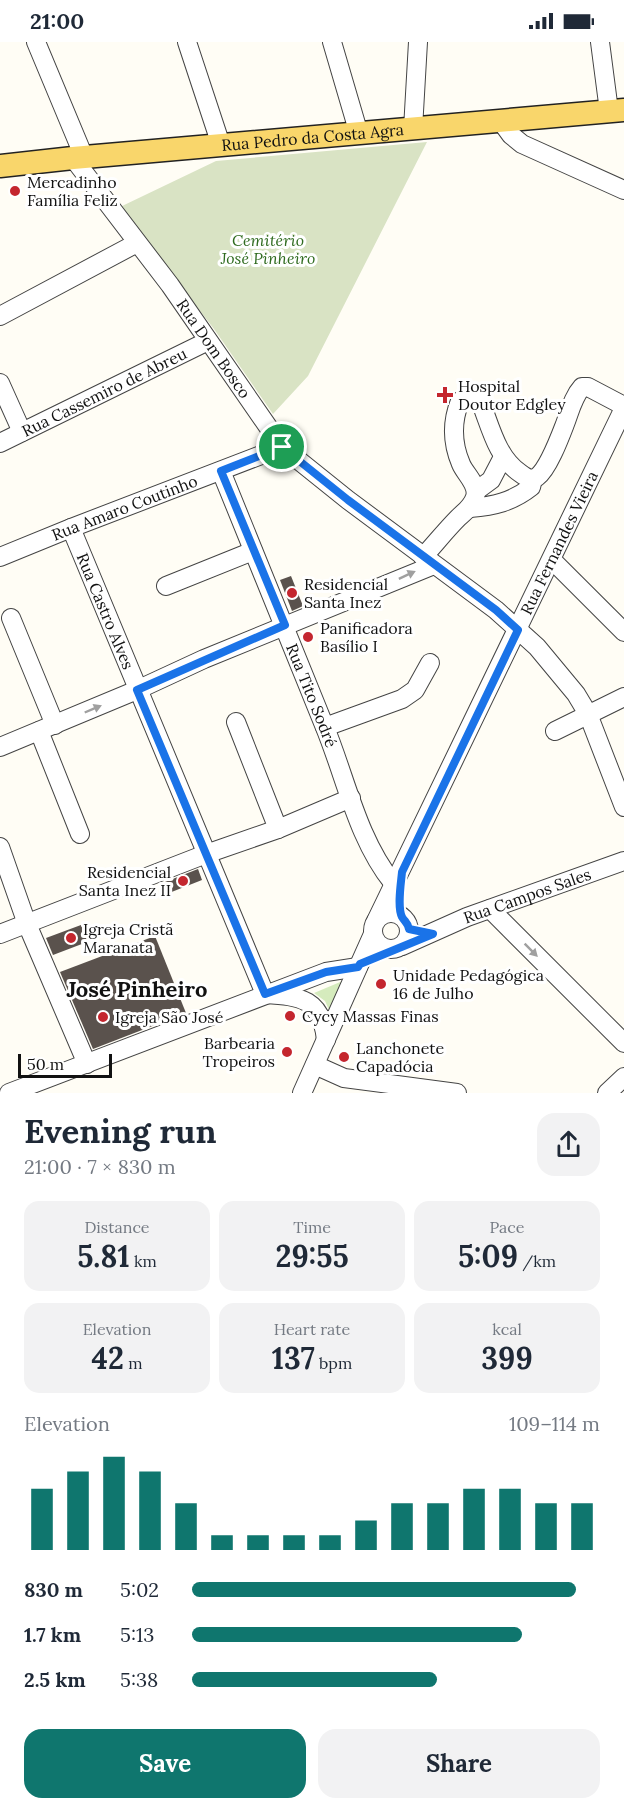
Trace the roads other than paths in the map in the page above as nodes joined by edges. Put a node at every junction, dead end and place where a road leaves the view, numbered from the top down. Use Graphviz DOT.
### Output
graph roads {
  1 [pos="36,42"];
  2 [pos="187,42"];
  3 [pos="332,42"];
  4 [pos="418,42"];
  5 [pos="600,42"];
  6 [pos="616,110"];
  7 [pos="500,120"];
  8 [pos="413,129"];
  9 [pos="358,134"];
  10 [pos="221,145"];
  11 [pos="79,157"];
  12 [pos="0,166"];
  13 [pos="624,190"];
  14 [pos="136,243"];
  15 [pos="0,316"];
  16 [pos="208,341"];
  17 [pos="0,383"];
  18 [pos="624,407"];
  19 [pos="22,432"];
  20 [pos="0,443"];
  21 [pos="282,447"];
  22 [pos="503,457"];
  23 [pos="221,471"];
  24 [pos="533,479"];
  25 [pos="473,499"];
  26 [pos="71,528"];
  27 [pos="253,551"];
  28 [pos="0,557"];
  29 [pos="552,560"];
  30 [pos="429,561"];
  31 [pos="166,586"];
  32 [pos="11,618"];
  33 [pos="285,625"];
  34 [pos="518,630"];
  35 [pos="624,632"];
  36 [pos="430,663"];
  37 [pos="137,690"];
  38 [pos="624,697"];
  39 [pos="588,714"];
  40 [pos="236,722"];
  41 [pos="325,727"];
  42 [pos="47,728"];
  43 [pos="555,731"];
  44 [pos="0,747"];
  45 [pos="351,798"];
  46 [pos="624,807"];
  47 [pos="278,829"];
  48 [pos="80,834"];
  49 [pos="0,847"];
  50 [pos="206,854"];
  51 [pos="624,861"];
  52 [pos="398,878"];
  53 [pos="490,909"];
  54 [pos="406,923"];
  55 [pos="27,924"];
  56 [pos="375,926"];
  57 [pos="0,934"];
  58 [pos="433,934"];
  59 [pos="398,948"];
  60 [pos="359,966"];
  61 [pos="265,994"];
  62 [pos="326,1040"];
  63 [pos="624,1043"];
  64 [pos="87,1064"];
  65 [pos="315,1065"];
  66 [pos="624,1077"];
  67 [pos="9,1093"];
  68 [pos="302,1093"];
  69 [pos="457,1093"];
  70 [pos="607,1093"];
  1 -- 11 [label="street"];
  2 -- 10 [label="street"];
  3 -- 9 [label="street"];
  4 -- 8 [label="street"];
  5 -- 6 [label="street"];
  6 -- 7 [label="main road, Rua Pedro da Costa Agra"];
  7 -- 8 [label="main road, Rua Pedro da Costa Agra"];
  7 -- 13 [label="street"];
  8 -- 9 [label="main road, Rua Pedro da Costa Agra"];
  9 -- 10 [label="main road, Rua Pedro da Costa Agra"];
  10 -- 11 [label="main road, Rua Pedro da Costa Agra"];
  11 -- 12 [label="main road, Rua Pedro da Costa Agra"];
  11 -- 14 [label="street, Rua Dom Bosco"];
  14 -- 15 [label="street"];
  14 -- 16 [label="street, Rua Dom Bosco"];
  16 -- 19 [label="street, Rua Cassemiro de Abreu"];
  16 -- 21 [label="street, Rua Dom Bosco"];
  17 -- 19 [label="street"];
  18 -- 24 [label="street"];
  18 -- 29 [label="street, Rua Fernandes Vieira"];
  19 -- 20 [label="street, Rua Cassemiro de Abreu"];
  21 -- 23 [label="street, Rua Amaro Coutinho"];
  21 -- 30 [label="street, Rua Dom Bosco"];
  22 -- 24 [label="street"];
  22 -- 25 [label="street"];
  22 -- 25 [label="street"];
  23 -- 26 [label="street, Rua Amaro Coutinho"];
  23 -- 27 [label="street, Rua Tito Sodré"];
  24 -- 25 [label="street"];
  25 -- 30 [label="street"];
  26 -- 28 [label="street, Rua Amaro Coutinho"];
  26 -- 37 [label="street, Rua Castro Alves"];
  27 -- 31 [label="street"];
  27 -- 33 [label="street, Rua Tito Sodré"];
  29 -- 34 [label="street, Rua Fernandes Vieira"];
  29 -- 35 [label="street"];
  33 -- 30 [label="street, one-way"];
  30 -- 34 [label="street, Rua Dom Bosco"];
  32 -- 42 [label="street"];
  33 -- 37 [label="street"];
  33 -- 41 [label="street, Rua Tito Sodré"];
  34 -- 39 [label="street, Rua Dom Bosco"];
  34 -- 52 [label="street, Rua Fernandes Vieira"];
  36 -- 41 [label="street"];
  42 -- 37 [label="street, one-way"];
  37 -- 50 [label="street, Rua Castro Alves"];
  38 -- 39 [label="street"];
  39 -- 43 [label="street"];
  39 -- 46 [label="street, Rua Dom Bosco"];
  40 -- 47 [label="street"];
  41 -- 45 [label="street, Rua Tito Sodré"];
  42 -- 44 [label="street"];
  42 -- 48 [label="street"];
  45 -- 47 [label="street"];
  45 -- 52 [label="street, Rua Tito Sodré"];
  47 -- 50 [label="street"];
  49 -- 55 [label="street"];
  50 -- 55 [label="street"];
  50 -- 61 [label="street, Rua Castro Alves"];
  51 -- 53 [label="street, Rua Campos Sales"];
  52 -- 54 [label="street, Rua Fernandes Vieira"];
  52 -- 56 [label="street, Rua Fernandes Vieira"];
  53 -- 58 [label="street, Rua Campos Sales"];
  53 -- 63 [label="street, one-way"];
  54 -- 56 [label="street"];
  54 -- 58 [label="street"];
  54 -- 59 [label="street"];
  55 -- 57 [label="street"];
  55 -- 64 [label="street"];
  56 -- 59 [label="street"];
  56 -- 60 [label="street, Rua Fernandes Vieira"];
  58 -- 59 [label="street, Rua Campos Sales"];
  59 -- 60 [label="street, Rua Campos Sales"];
  60 -- 61 [label="street, Rua Campos Sales"];
  60 -- 62 [label="street, Rua Fernandes Vieira"];
  61 -- 62 [label="street"];
  61 -- 64 [label="street, Rua Campos Sales"];
  62 -- 65 [label="street, Rua Fernandes Vieira"];
  64 -- 67 [label="street, Rua Campos Sales"];
  65 -- 68 [label="street, Rua Fernandes Vieira"];
  65 -- 69 [label="street"];
  66 -- 70 [label="street"];
}
